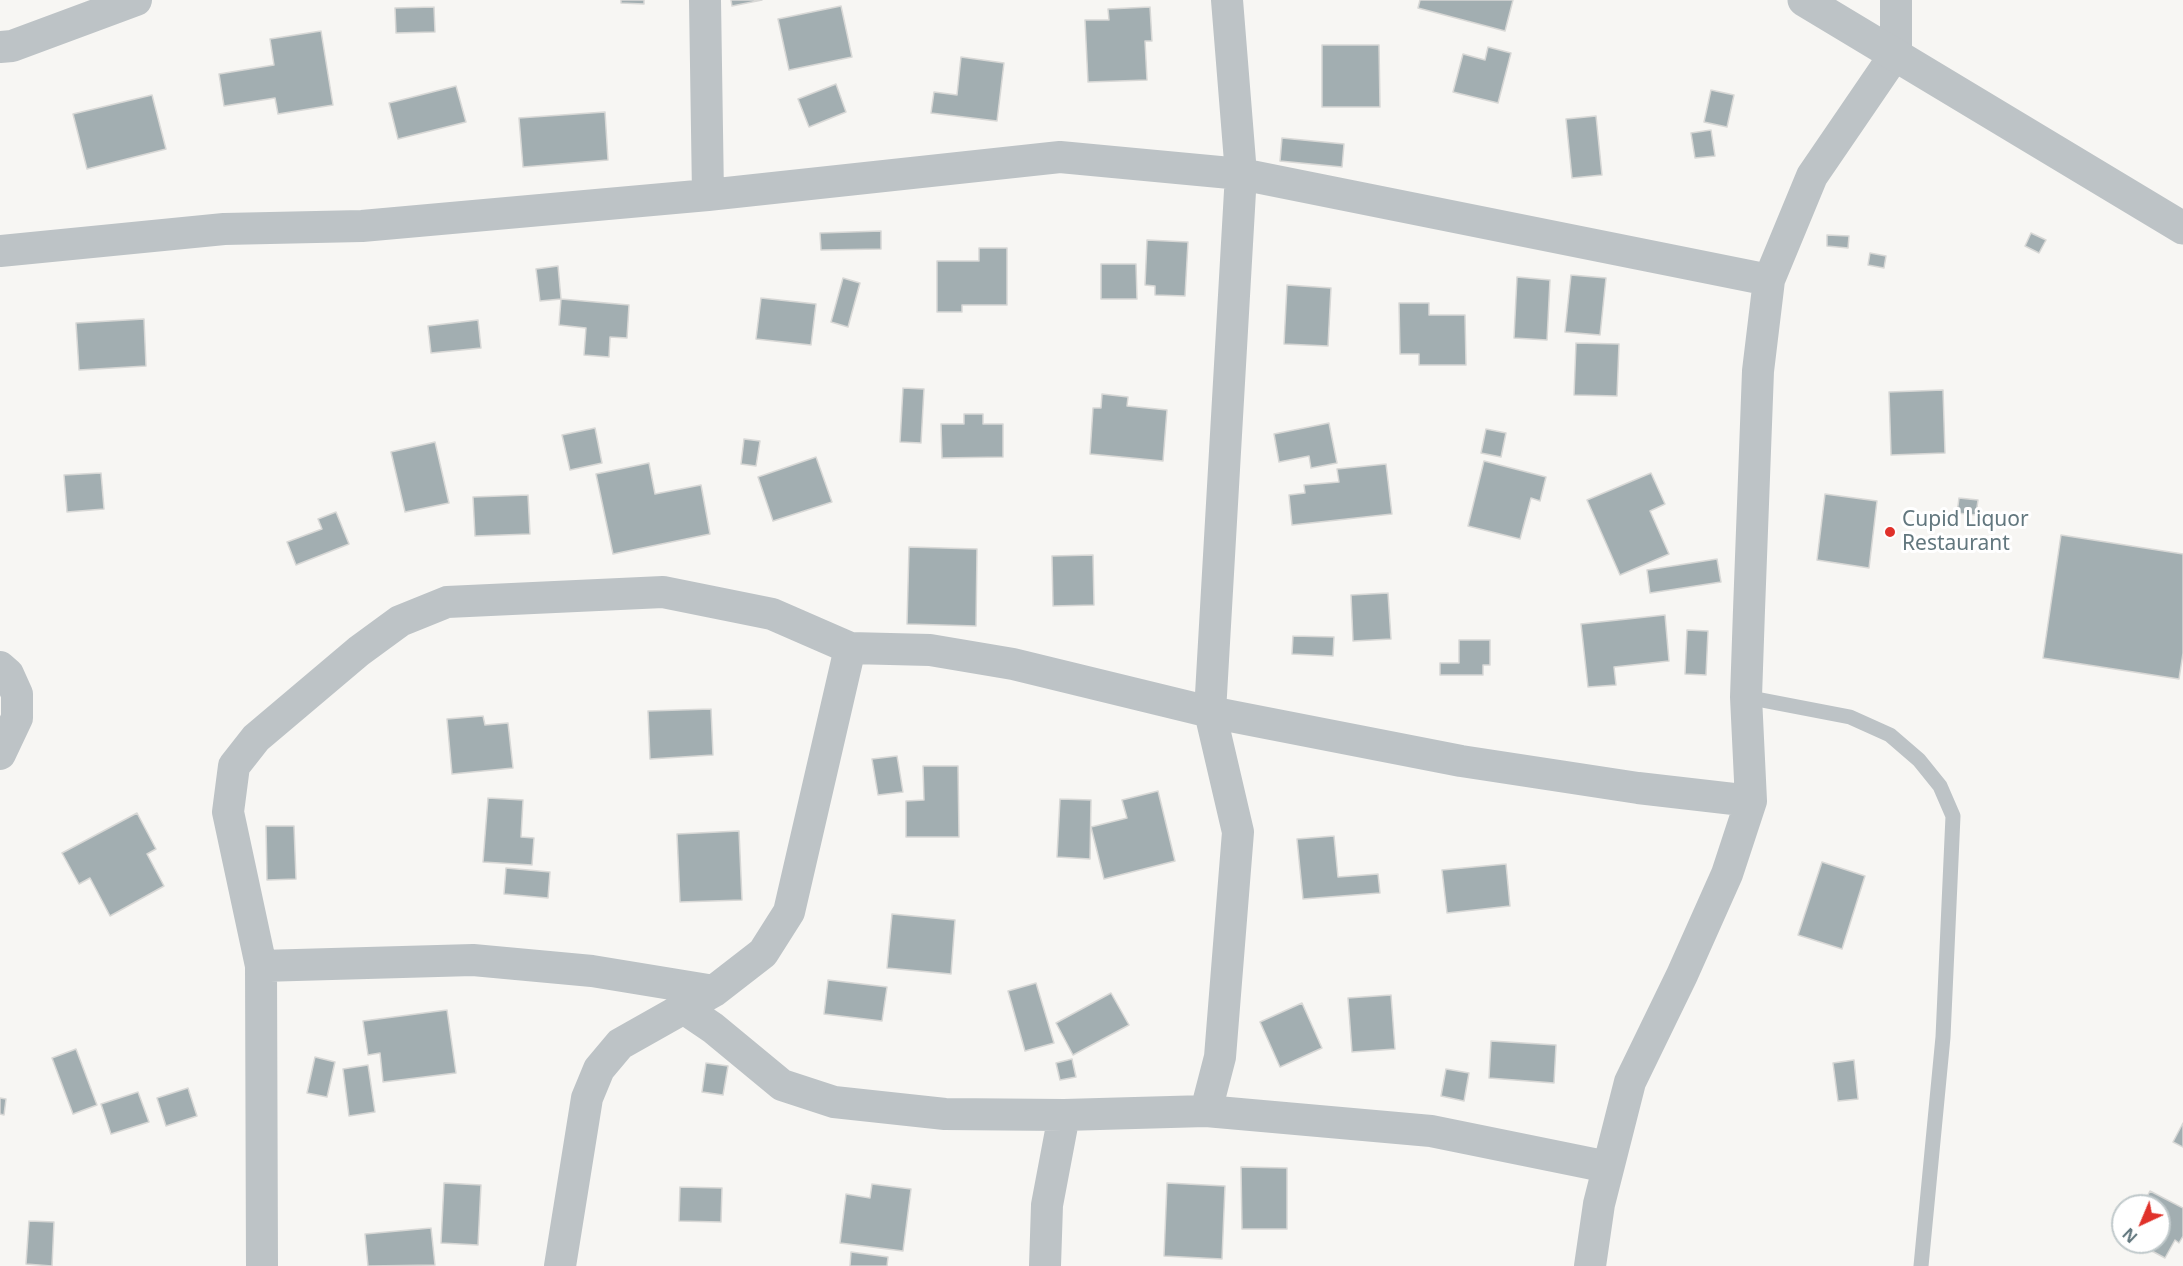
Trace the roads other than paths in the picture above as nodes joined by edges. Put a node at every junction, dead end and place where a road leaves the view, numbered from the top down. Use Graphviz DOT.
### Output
graph roads {
  1 [pos="136,0"];
  2 [pos="705,0"];
  3 [pos="1227,0"];
  4 [pos="1804,0"];
  5 [pos="1896,0"];
  6 [pos="0,47"];
  7 [pos="1896,53"];
  8 [pos="1241,174"];
  9 [pos="708,195"];
  10 [pos="2183,228"];
  11 [pos="1,249"];
  12 [pos="1768,280"];
  13 [pos="849,648"];
  14 [pos="0,667"];
  15 [pos="1746,697"];
  16 [pos="1210,712"];
  17 [pos="0,754"];
  18 [pos="1751,801"];
  19 [pos="261,966"];
  20 [pos="714,991"];
  21 [pos="685,1009"];
  22 [pos="1206,1111"];
  23 [pos="1064,1115"];
  24 [pos="1608,1167"];
  25 [pos="262,1266"];
  26 [pos="560,1266"];
  27 [pos="1046,1266"];
  28 [pos="1590,1266"];
  29 [pos="1921,1266"];
  1 -- 6 [label="street"];
  2 -- 9 [label="street"];
  3 -- 8 [label="street"];
  4 -- 7 [label="street"];
  5 -- 7 [label="street"];
  7 -- 10 [label="street"];
  7 -- 12 [label="street"];
  8 -- 9 [label="street"];
  8 -- 12 [label="street"];
  8 -- 16 [label="street"];
  9 -- 11 [label="street"];
  12 -- 15 [label="street"];
  13 -- 16 [label="street"];
  13 -- 19 [label="street"];
  13 -- 20 [label="street"];
  14 -- 17 [label="street"];
  15 -- 18 [label="street"];
  15 -- 29 [label="lane"];
  16 -- 18 [label="street"];
  16 -- 22 [label="street"];
  18 -- 24 [label="street"];
  19 -- 20 [label="street"];
  19 -- 25 [label="street"];
  20 -- 21 [label="street"];
  21 -- 23 [label="street"];
  21 -- 26 [label="street"];
  22 -- 23 [label="street"];
  22 -- 24 [label="street"];
  23 -- 27 [label="street"];
  24 -- 28 [label="street"];
}
